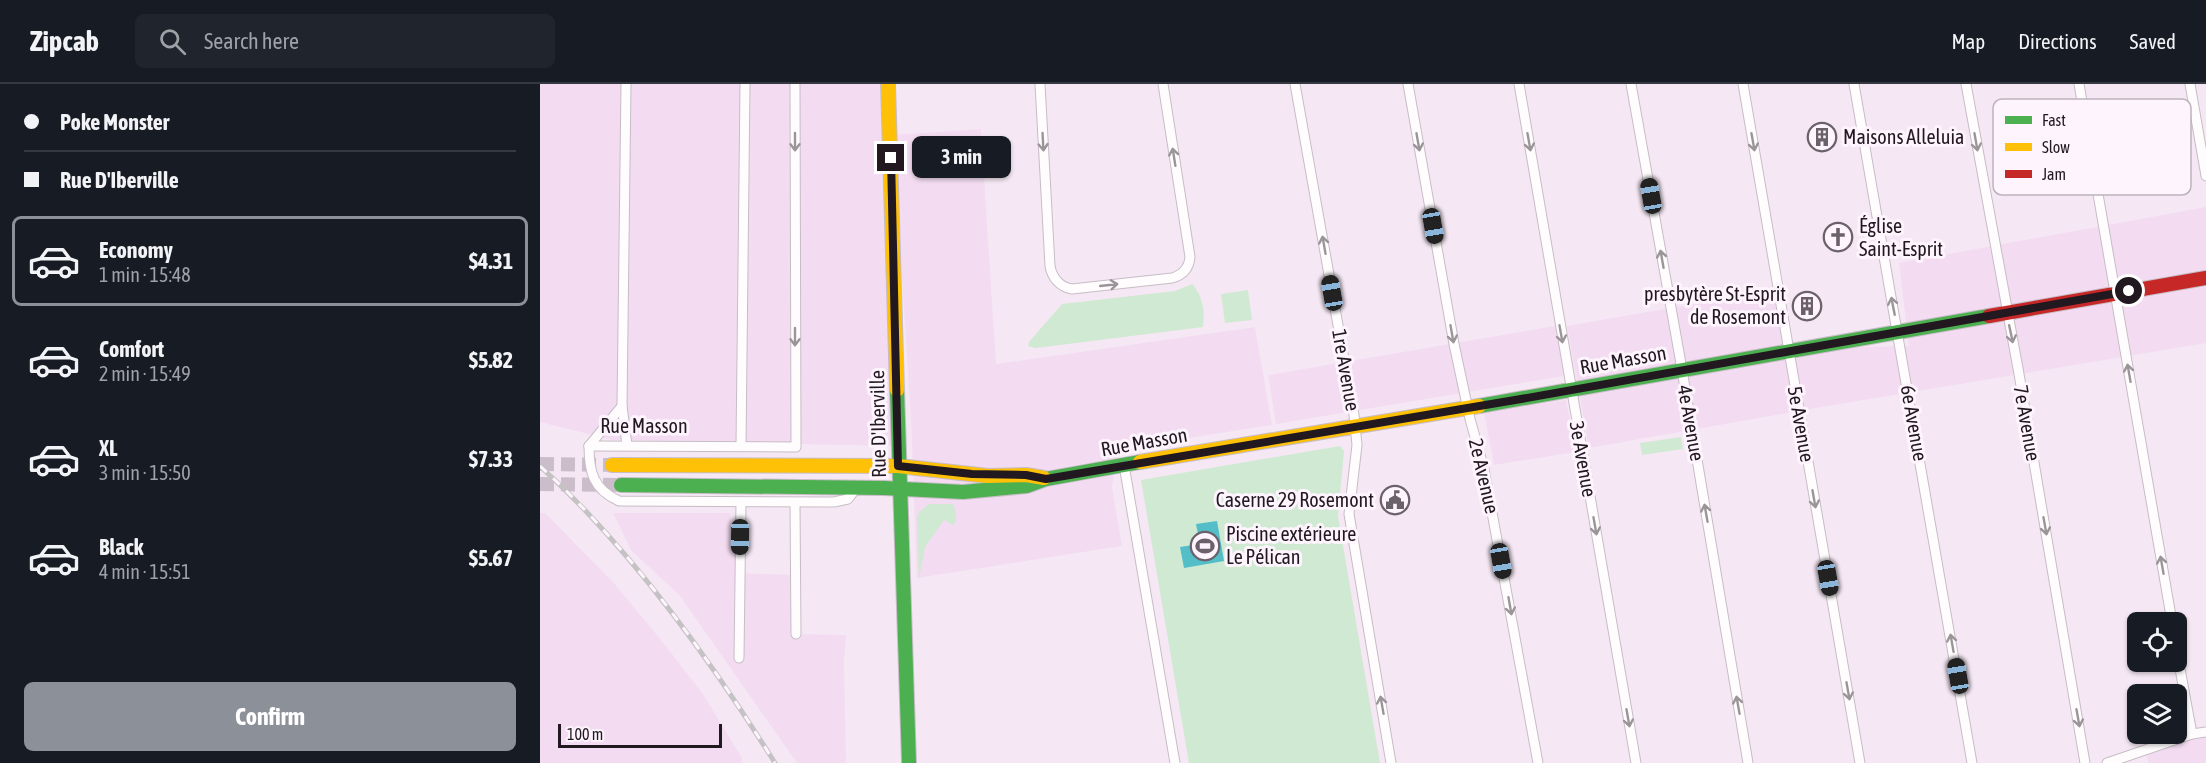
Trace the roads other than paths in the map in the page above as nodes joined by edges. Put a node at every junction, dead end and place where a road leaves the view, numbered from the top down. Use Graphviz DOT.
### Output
graph roads {
  1 [pos="626,84"];
  2 [pos="745,84"];
  3 [pos="795,84"];
  4 [pos="888,84"];
  5 [pos="1040,84"];
  6 [pos="1163,84"];
  7 [pos="1295,84"];
  8 [pos="1408,84"];
  9 [pos="1519,84"];
  10 [pos="1631,84"];
  11 [pos="1743,84"];
  12 [pos="1854,84"];
  13 [pos="1966,84"];
  14 [pos="2079,84"];
  15 [pos="2190,84"];
  16 [pos="2082,99"];
  17 [pos="2206,176"];
  18 [pos="2098,195"];
  19 [pos="2206,278"];
  20 [pos="2115,294"];
  21 [pos="2007,312"];
  22 [pos="1898,332"];
  23 [pos="1789,351"];
  24 [pos="1682,369"];
  25 [pos="1571,390"];
  26 [pos="622,406"];
  27 [pos="1467,408"];
  28 [pos="1356,427"];
  29 [pos="627,444"];
  30 [pos="589,446"];
  31 [pos="741,446"];
  32 [pos="612,465"];
  33 [pos="1124,465"];
  34 [pos="898,466"];
  35 [pos="1046,479"];
  36 [pos="621,485"];
  37 [pos="857,487"];
  38 [pos="899,489"];
  39 [pos="741,502"];
  40 [pos="795,503"];
  41 [pos="2170,612"];
  42 [pos="796,634"];
  43 [pos="739,658"];
  44 [pos="2181,672"];
  45 [pos="2206,732"];
  46 [pos="2192,734"];
  47 [pos="1175,762"];
  48 [pos="909,763"];
  49 [pos="1164,763"];
  50 [pos="1392,763"];
  51 [pos="1538,763"];
  52 [pos="1636,763"];
  53 [pos="1748,763"];
  54 [pos="1860,763"];
  55 [pos="1972,763"];
  56 [pos="2085,763"];
  57 [pos="2107,763"];
  1 -- 26 [label="street"];
  2 -- 31 [label="street"];
  3 -- 31 [label="street, Rue Masson, one-way"];
  4 -- 34 [label="street, Rue D'Iberville"];
  5 -- 6 [label="street, one-way"];
  28 -- 7 [label="street, 1re Avenue, one-way"];
  8 -- 27 [label="street, 2e Avenue, one-way"];
  9 -- 25 [label="street, 3e Avenue, one-way"];
  24 -- 10 [label="street, 4e Avenue, one-way"];
  11 -- 23 [label="street, 5e Avenue, one-way"];
  22 -- 12 [label="street, 6e Avenue, one-way"];
  13 -- 21 [label="street, 7e Avenue, one-way"];
  14 -- 16 [label="street"];
  15 -- 17 [label="street"];
  18 -- 20 [label="street"];
  19 -- 20 [label="street, Rue Masson"];
  20 -- 21 [label="street, Rue Masson"];
  41 -- 20 [label="street, one-way"];
  21 -- 22 [label="street, Rue Masson"];
  21 -- 56 [label="street, 7e Avenue, one-way"];
  22 -- 23 [label="street, Rue Masson"];
  55 -- 22 [label="street, 6e Avenue, one-way"];
  23 -- 24 [label="street, Rue Masson"];
  23 -- 54 [label="street, 5e Avenue, one-way"];
  24 -- 25 [label="street, Rue Masson"];
  53 -- 24 [label="street, 4e Avenue, one-way"];
  25 -- 27 [label="street, Rue Masson"];
  25 -- 52 [label="street, 3e Avenue, one-way"];
  26 -- 29 [label="street"];
  26 -- 30 [label="street"];
  27 -- 28 [label="street, Rue Masson"];
  27 -- 51 [label="street, 2e Avenue, one-way"];
  28 -- 33 [label="street, Rue Masson"];
  50 -- 28 [label="street, 1re Avenue, one-way"];
  29 -- 30 [label="street, Rue Masson"];
  29 -- 31 [label="street, Rue Masson"];
  30 -- 39 [label="street, Rue Masson"];
  32 -- 34 [label="street, Rue Masson"];
  33 -- 35 [label="street, Rue Masson"];
  33 -- 47 [label="street"];
  34 -- 35 [label="street, Rue Masson"];
  34 -- 38 [label="street, Rue D'Iberville"];
  35 -- 38 [label="street, Rue Masson"];
  36 -- 37 [label="street, Rue Masson"];
  37 -- 38 [label="street, Rue Masson"];
  37 -- 40 [label="street, Rue Masson"];
  38 -- 48 [label="street, Rue D'Iberville"];
  39 -- 40 [label="street, Rue Masson"];
  39 -- 43 [label="street"];
  40 -- 42 [label="street"];
  44 -- 46 [label="street"];
  45 -- 46 [label="street"];
  46 -- 57 [label="street"];
  47 -- 49 [label="street"];
}
